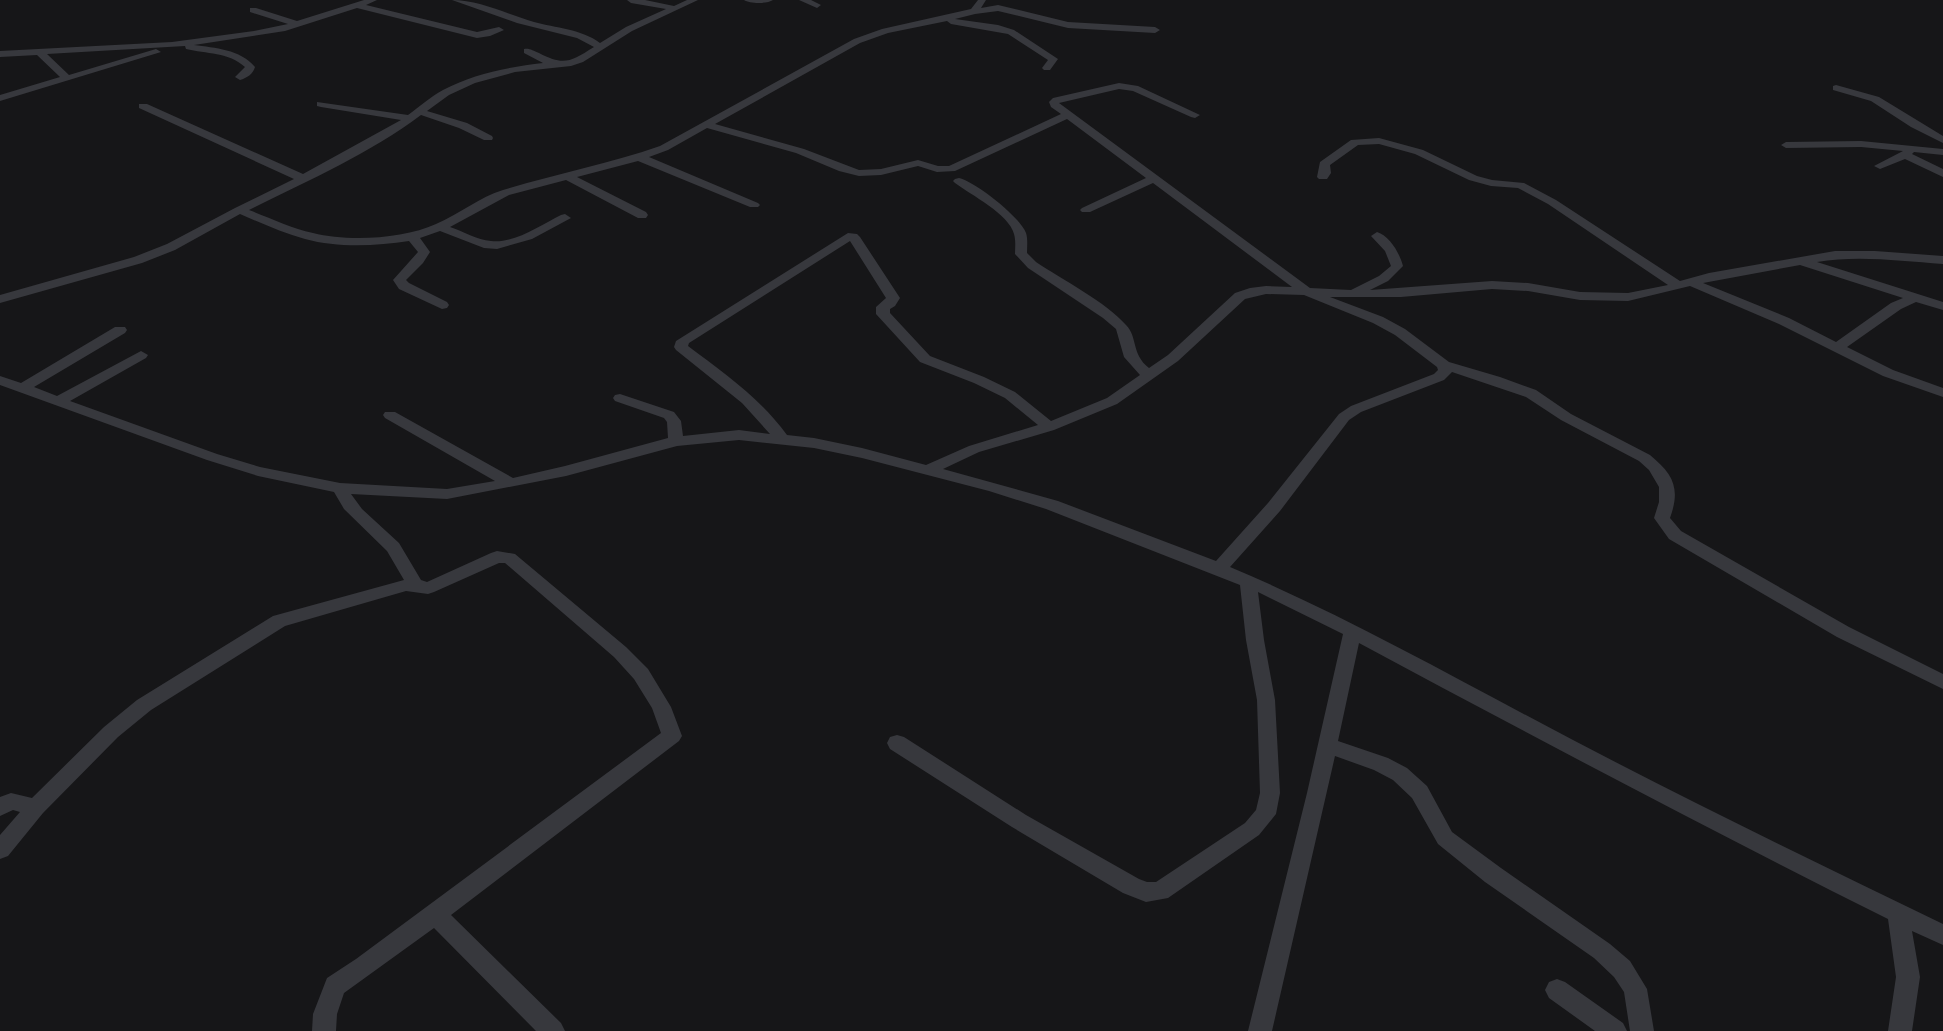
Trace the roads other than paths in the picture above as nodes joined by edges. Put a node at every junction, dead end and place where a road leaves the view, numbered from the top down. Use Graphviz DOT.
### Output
graph roads {
  1 [pos="373,0"];
  2 [pos="456,0"];
  3 [pos="631,0"];
  4 [pos="694,0"];
  5 [pos="748,0"];
  6 [pos="769,0"];
  7 [pos="803,0"];
  8 [pos="982,0"];
  9 [pos="356,5"];
  10 [pos="817,5"];
  11 [pos="674,8"];
  12 [pos="253,10"];
  13 [pos="974,11"];
  14 [pos="941,21"];
  15 [pos="297,24"];
  16 [pos="499,30"];
  17 [pos="1155,30"];
  18 [pos="175,45"];
  19 [pos="600,48"];
  20 [pos="527,51"];
  21 [pos="39,52"];
  22 [pos="0,54"];
  23 [pos="552,64"];
  24 [pos="1047,68"];
  25 [pos="240,77"];
  26 [pos="66,78"];
  27 [pos="1836,88"];
  28 [pos="0,98"];
  29 [pos="321,104"];
  30 [pos="143,106"];
  31 [pos="1068,115"];
  32 [pos="1196,115"];
  33 [pos="415,116"];
  34 [pos="706,125"];
  35 [pos="488,138"];
  36 [pos="1943,140"];
  37 [pos="1786,145"];
  38 [pos="1908,152"];
  39 [pos="1943,152"];
  40 [pos="639,157"];
  41 [pos="1880,166"];
  42 [pos="1943,174"];
  43 [pos="567,176"];
  44 [pos="1323,177"];
  45 [pos="1154,178"];
  46 [pos="304,179"];
  47 [pos="959,181"];
  48 [pos="754,205"];
  49 [pos="239,210"];
  50 [pos="1086,210"];
  51 [pos="642,215"];
  52 [pos="566,218"];
  53 [pos="440,226"];
  54 [pos="1377,236"];
  55 [pos="412,237"];
  56 [pos="1943,260"];
  57 [pos="1802,261"];
  58 [pos="1685,284"];
  59 [pos="1307,292"];
  60 [pos="1348,293"];
  61 [pos="1915,297"];
  62 [pos="0,299"];
  63 [pos="442,305"];
  64 [pos="1943,306"];
  65 [pos="120,330"];
  66 [pos="1838,348"];
  67 [pos="141,355"];
  68 [pos="1444,365"];
  69 [pos="1150,376"];
  70 [pos="0,380"];
  71 [pos="23,388"];
  72 [pos="1943,393"];
  73 [pos="620,398"];
  74 [pos="59,401"];
  75 [pos="390,415"];
  76 [pos="1049,428"];
  77 [pos="781,438"];
  78 [pos="676,441"];
  79 [pos="929,469"];
  80 [pos="511,484"];
  81 [pos="340,488"];
  82 [pos="1219,569"];
  83 [pos="1248,581"];
  84 [pos="415,585"];
  85 [pos="1353,631"];
  86 [pos="1943,682"];
  87 [pos="897,743"];
  88 [pos="1328,745"];
  89 [pos="0,807"];
  90 [pos="36,807"];
  91 [pos="0,850"];
  92 [pos="1898,913"];
  93 [pos="435,914"];
  94 [pos="1943,935"];
  95 [pos="1557,990"];
  96 [pos="324,1031"];
  97 [pos="553,1031"];
  98 [pos="1260,1031"];
  99 [pos="1615,1031"];
  100 [pos="1642,1031"];
  101 [pos="1900,1031"];
  1 -- 9 [label="street"];
  2 -- 19 [label="street"];
  3 -- 11 [label="street"];
  4 -- 11 [label="street"];
  5 -- 6 [label="street"];
  7 -- 10 [label="street"];
  8 -- 13 [label="street"];
  9 -- 15 [label="street"];
  9 -- 16 [label="street"];
  11 -- 19 [label="street"];
  12 -- 15 [label="street"];
  13 -- 14 [label="street"];
  13 -- 17 [label="street"];
  14 -- 24 [label="street"];
  14 -- 34 [label="street"];
  15 -- 18 [label="street"];
  18 -- 21 [label="street"];
  18 -- 25 [label="street"];
  18 -- 26 [label="street"];
  19 -- 23 [label="street"];
  20 -- 23 [label="street"];
  21 -- 22 [label="street"];
  21 -- 26 [label="street"];
  23 -- 33 [label="street"];
  26 -- 28 [label="street"];
  27 -- 36 [label="street"];
  29 -- 33 [label="street"];
  30 -- 46 [label="street"];
  31 -- 32 [label="street"];
  31 -- 34 [label="street"];
  31 -- 45 [label="street"];
  33 -- 35 [label="street"];
  33 -- 46 [label="street"];
  34 -- 40 [label="street"];
  37 -- 38 [label="street"];
  38 -- 39 [label="street"];
  38 -- 41 [label="street"];
  38 -- 42 [label="street"];
  40 -- 43 [label="street"];
  40 -- 48 [label="street"];
  43 -- 51 [label="street"];
  43 -- 53 [label="street"];
  44 -- 58 [label="street"];
  45 -- 50 [label="street"];
  45 -- 59 [label="street"];
  46 -- 49 [label="street"];
  47 -- 69 [label="street"];
  49 -- 55 [label="street"];
  49 -- 62 [label="street"];
  52 -- 53 [label="street"];
  53 -- 55 [label="street"];
  54 -- 60 [label="street"];
  55 -- 63 [label="street"];
  56 -- 57 [label="street"];
  57 -- 58 [label="street"];
  57 -- 61 [label="street"];
  58 -- 60 [label="street"];
  58 -- 66 [label="street"];
  59 -- 60 [label="street"];
  59 -- 68 [label="street"];
  59 -- 69 [label="street"];
  61 -- 64 [label="street"];
  61 -- 66 [label="street"];
  65 -- 71 [label="street"];
  66 -- 72 [label="street"];
  67 -- 74 [label="street"];
  68 -- 82 [label="street"];
  68 -- 86 [label="street"];
  69 -- 76 [label="street"];
  70 -- 71 [label="street"];
  71 -- 74 [label="street"];
  73 -- 78 [label="street"];
  74 -- 81 [label="street"];
  75 -- 80 [label="street"];
  76 -- 77 [label="street"];
  76 -- 79 [label="street"];
  77 -- 78 [label="street"];
  77 -- 79 [label="street"];
  78 -- 80 [label="street"];
  79 -- 82 [label="street"];
  80 -- 81 [label="street"];
  81 -- 84 [label="street"];
  82 -- 83 [label="street"];
  83 -- 85 [label="street"];
  83 -- 87 [label="street"];
  84 -- 90 [label="street"];
  84 -- 93 [label="street"];
  85 -- 88 [label="street"];
  85 -- 92 [label="street"];
  88 -- 98 [label="street"];
  88 -- 100 [label="street"];
  89 -- 90 [label="street"];
  90 -- 91 [label="street"];
  92 -- 94 [label="street"];
  92 -- 101 [label="street"];
  93 -- 96 [label="street"];
  93 -- 97 [label="street"];
  95 -- 99 [label="street"];
}
